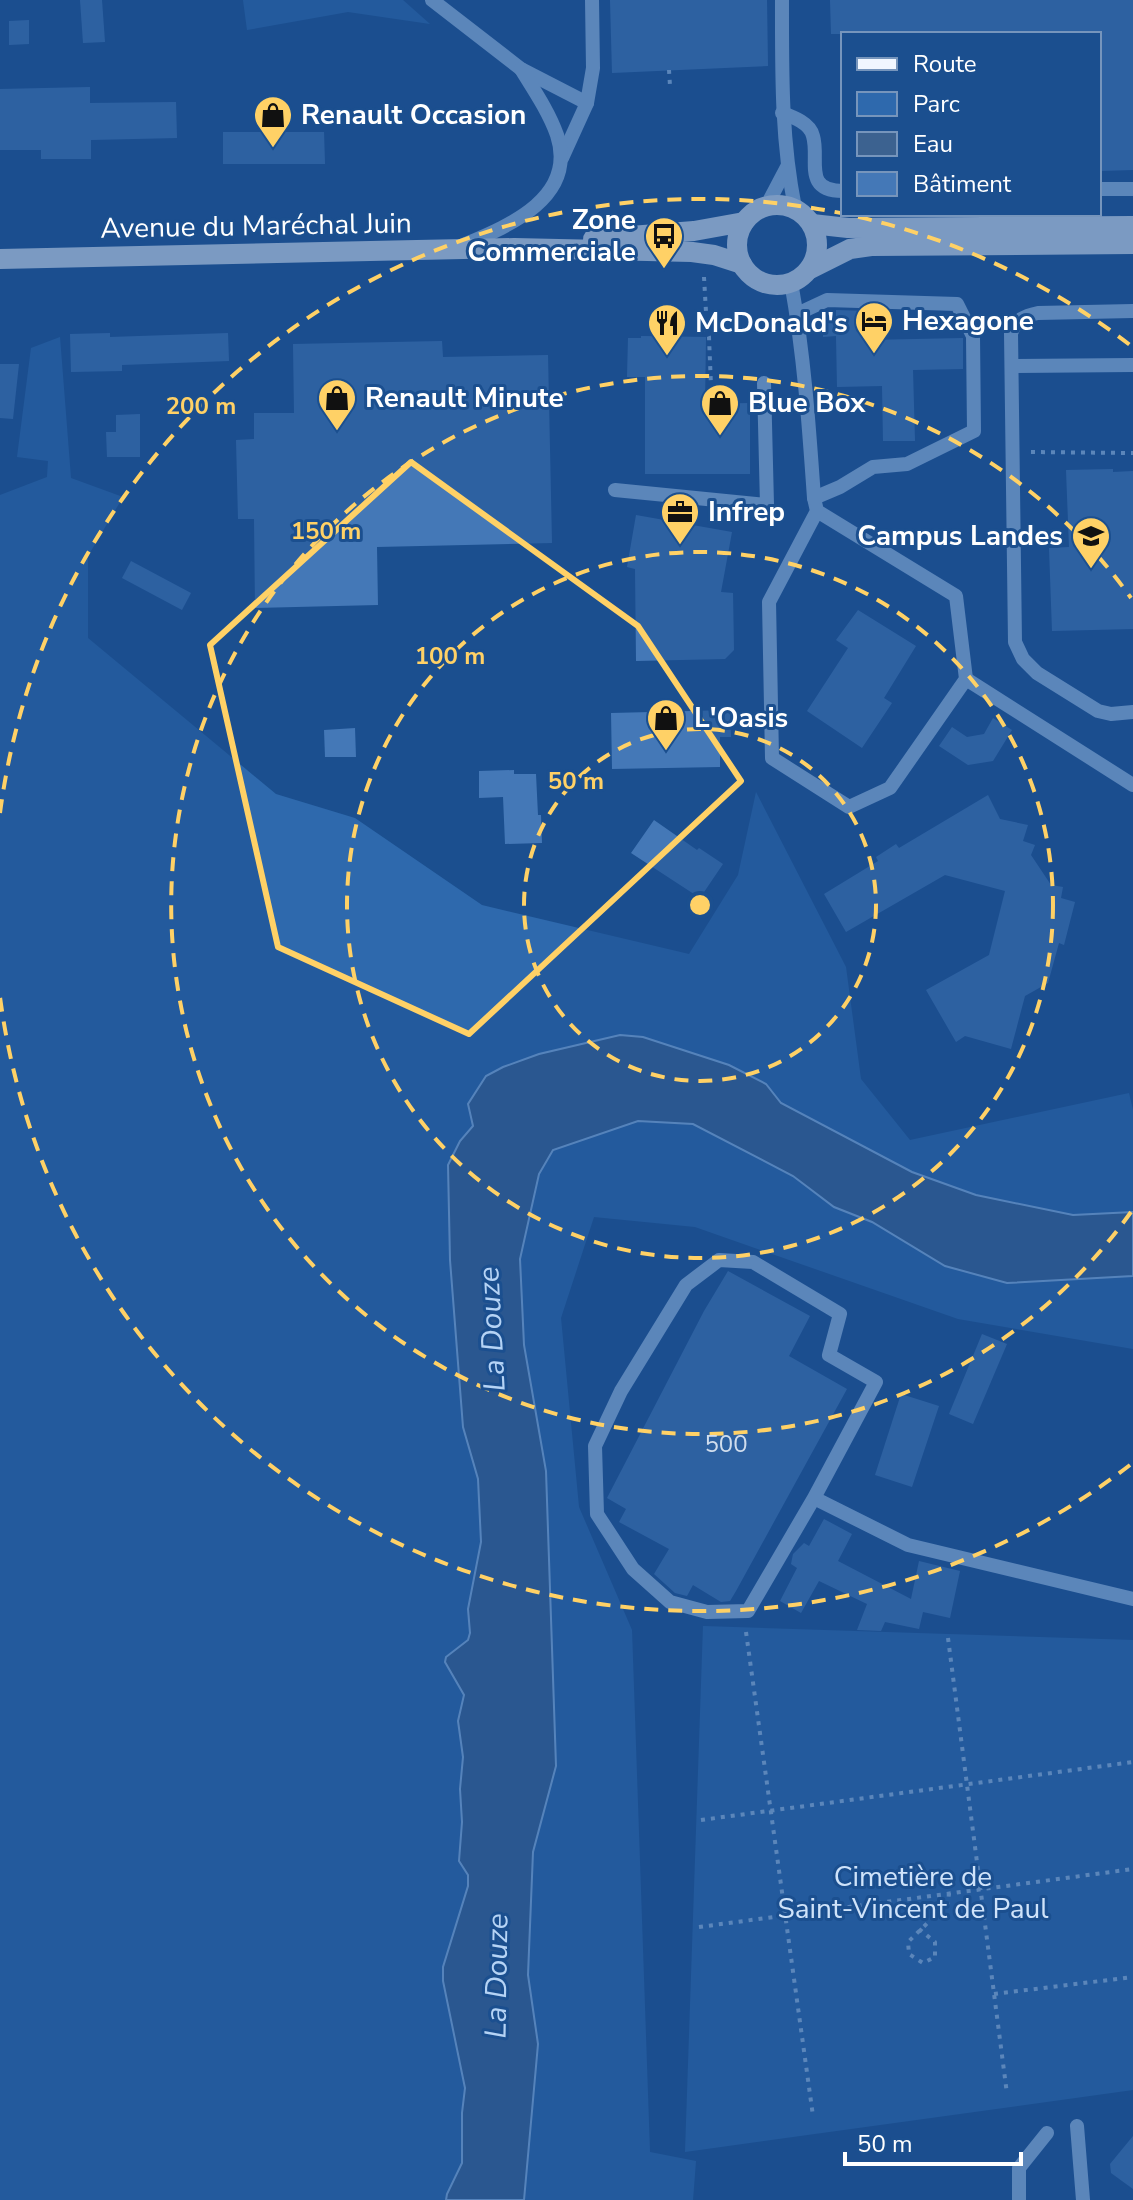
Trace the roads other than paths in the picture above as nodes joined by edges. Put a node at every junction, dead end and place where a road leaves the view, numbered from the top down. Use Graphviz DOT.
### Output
graph roads {
  1 [pos="592,0"];
  2 [pos="782,0"];
  3 [pos="435,1"];
  4 [pos="521,69"];
  5 [pos="587,103"];
  6 [pos="782,113"];
  7 [pos="561,160"];
  8 [pos="787,167"];
  9 [pos="1101,189"];
  10 [pos="1133,189"];
  11 [pos="841,191"];
  12 [pos="767,205"];
  13 [pos="795,208"];
  14 [pos="744,222"];
  15 [pos="812,224"];
  16 [pos="1133,226"];
  17 [pos="1133,244"];
  18 [pos="514,248"];
  19 [pos="453,250"];
  20 [pos="0,259"];
  21 [pos="742,264"];
  22 [pos="810,269"];
  23 [pos="791,282"];
  24 [pos="1133,311"];
  25 [pos="797,314"];
  26 [pos="1133,365"];
  27 [pos="1012,366"];
  28 [pos="764,383"];
  29 [pos="615,490"];
  30 [pos="816,505"];
  31 [pos="966,679"];
  32 [pos="1133,712"];
  33 [pos="1133,785"];
  34 [pos="814,1498"];
  35 [pos="1133,1599"];
  36 [pos="1077,2126"];
  37 [pos="1047,2133"];
  38 [pos="1019,2200"];
  39 [pos="1083,2200"];
  1 -- 5 [label="street"];
  2 -- 6 [label="street"];
  3 -- 4 [label="street"];
  4 -- 5 [label="street"];
  4 -- 7 [label="street"];
  5 -- 7 [label="street"];
  6 -- 8 [label="street"];
  6 -- 11 [label="street"];
  7 -- 19 [label="street"];
  8 -- 12 [label="street"];
  8 -- 13 [label="street"];
  9 -- 10 [label="street"];
  12 -- 13 [label="main road"];
  12 -- 14 [label="main road"];
  13 -- 15 [label="main road"];
  14 -- 18 [label="main road, Avenue du Maréchal Juin"];
  14 -- 21 [label="main road"];
  15 -- 16 [label="main road"];
  15 -- 22 [label="main road"];
  17 -- 22 [label="main road"];
  18 -- 19 [label="main road, Avenue du Maréchal Juin"];
  18 -- 21 [label="main road, Avenue du Maréchal Juin"];
  19 -- 20 [label="main road, Avenue du Maréchal Juin"];
  21 -- 23 [label="main road"];
  22 -- 23 [label="main road"];
  23 -- 25 [label="street"];
  24 -- 27 [label="street"];
  25 -- 30 [label="street"];
  25 -- 30 [label="street"];
  26 -- 27 [label="street"];
  27 -- 32 [label="street"];
  28 -- 29 [label="street"];
  30 -- 31 [label="street"];
  30 -- 31 [label="street"];
  31 -- 33 [label="street"];
  34 -- 34 [label="street"];
  34 -- 35 [label="street"];
  36 -- 39 [label="street"];
  37 -- 38 [label="street"];
}
